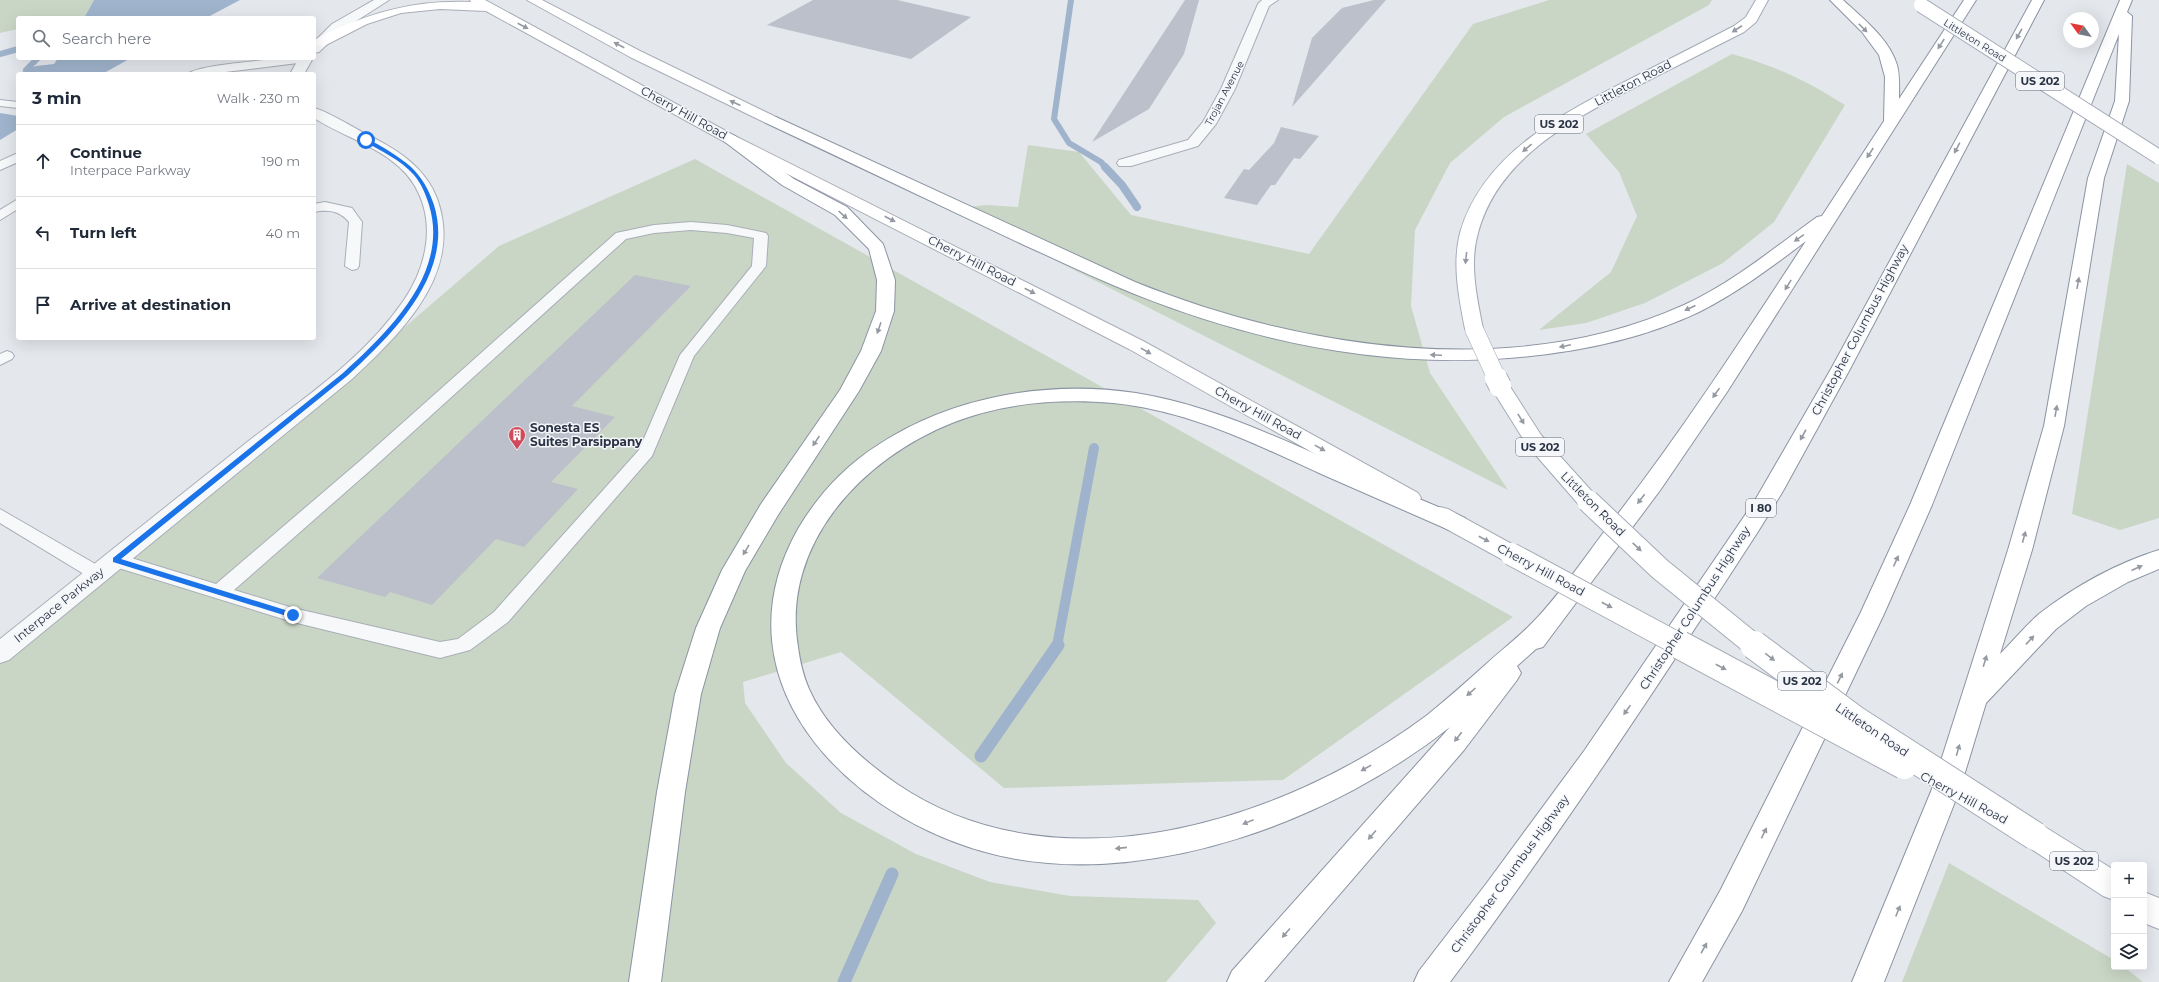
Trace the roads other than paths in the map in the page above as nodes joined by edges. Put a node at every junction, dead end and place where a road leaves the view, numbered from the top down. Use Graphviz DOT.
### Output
graph roads {
  1 [pos="375,0"];
  2 [pos="383,0"];
  3 [pos="476,0"];
  4 [pos="533,0"];
  5 [pos="1762,0"];
  6 [pos="1836,0"];
  7 [pos="2038,0"];
  8 [pos="2126,0"];
  9 [pos="1266,1"];
  10 [pos="1969,2"];
  11 [pos="1917,3"];
  12 [pos="489,7"];
  13 [pos="364,10"];
  14 [pos="316,47"];
  15 [pos="316,49"];
  16 [pos="267,60"];
  17 [pos="306,60"];
  18 [pos="203,72"];
  19 [pos="298,72"];
  20 [pos="0,103"];
  21 [pos="16,105"];
  22 [pos="316,113"];
  23 [pos="1891,120"];
  24 [pos="730,138"];
  25 [pos="2159,157"];
  26 [pos="16,158"];
  27 [pos="1125,162"];
  28 [pos="0,166"];
  29 [pos="16,204"];
  30 [pos="316,208"];
  31 [pos="0,216"];
  32 [pos="1831,216"];
  33 [pos="352,266"];
  34 [pos="0,515"];
  35 [pos="1457,524"];
  36 [pos="2159,559"];
  37 [pos="115,560"];
  38 [pos="98,574"];
  39 [pos="219,592"];
  40 [pos="1542,629"];
  41 [pos="0,653"];
  42 [pos="1973,698"];
  43 [pos="2035,836"];
  44 [pos="2111,884"];
  45 [pos="2147,908"];
  46 [pos="2159,915"];
  47 [pos="1883,947"];
  48 [pos="645,982"];
  49 [pos="1243,982"];
  50 [pos="1430,982"];
  51 [pos="1685,982"];
  52 [pos="1868,982"];
  53 [pos="1875,982"];
  1 -- 13 [label="main road"];
  2 -- 13 [label="street"];
  3 -- 12 [label="main road, Cherry Hill Road"];
  32 -- 4 [label="main road, one-way"];
  5 -- 43 [label="main road, Littleton Road / US 202, one-way, bridge"];
  6 -- 23 [label="main road, one-way"];
  7 -- 50 [label="main road, Christopher Columbus Highway / I 80, one-way"];
  42 -- 8 [label="main road, one-way"];
  51 -- 8 [label="main road, one-way"];
  9 -- 27 [label="street, Trojan Avenue"];
  10 -- 23 [label="main road, one-way"];
  11 -- 25 [label="main road, Littleton Road / US 202, bridge"];
  12 -- 15 [label="main road"];
  12 -- 24 [label="main road, Cherry Hill Road, one-way"];
  13 -- 14 [label="street"];
  16 -- 18 [label="lane"];
  17 -- 19 [label="street"];
  20 -- 21 [label="lane"];
  22 -- 37 [label="street, Interpace Parkway"];
  23 -- 32 [label="main road, one-way"];
  24 -- 35 [label="main road, Cherry Hill Road, one-way"];
  24 -- 48 [label="main road, one-way"];
  26 -- 28 [label="lane"];
  29 -- 31 [label="lane"];
  30 -- 33 [label="lane"];
  32 -- 40 [label="main road, one-way"];
  34 -- 38 [label="lane"];
  40 -- 35 [label="main road, one-way"];
  35 -- 43 [label="main road, Cherry Hill Road, one-way, bridge"];
  42 -- 36 [label="main road, one-way"];
  37 -- 38 [label="street, Interpace Parkway"];
  37 -- 39 [label="lane"];
  38 -- 41 [label="street, Interpace Parkway"];
  39 -- 39 [label="lane"];
  40 -- 49 [label="main road, one-way"];
  47 -- 42 [label="main road, one-way"];
  43 -- 44 [label="main road, Littleton Road / US 202"];
  45 -- 46 [label="main road"];
  47 -- 52 [label="main road"];
  47 -- 53 [label="main road"];
}
